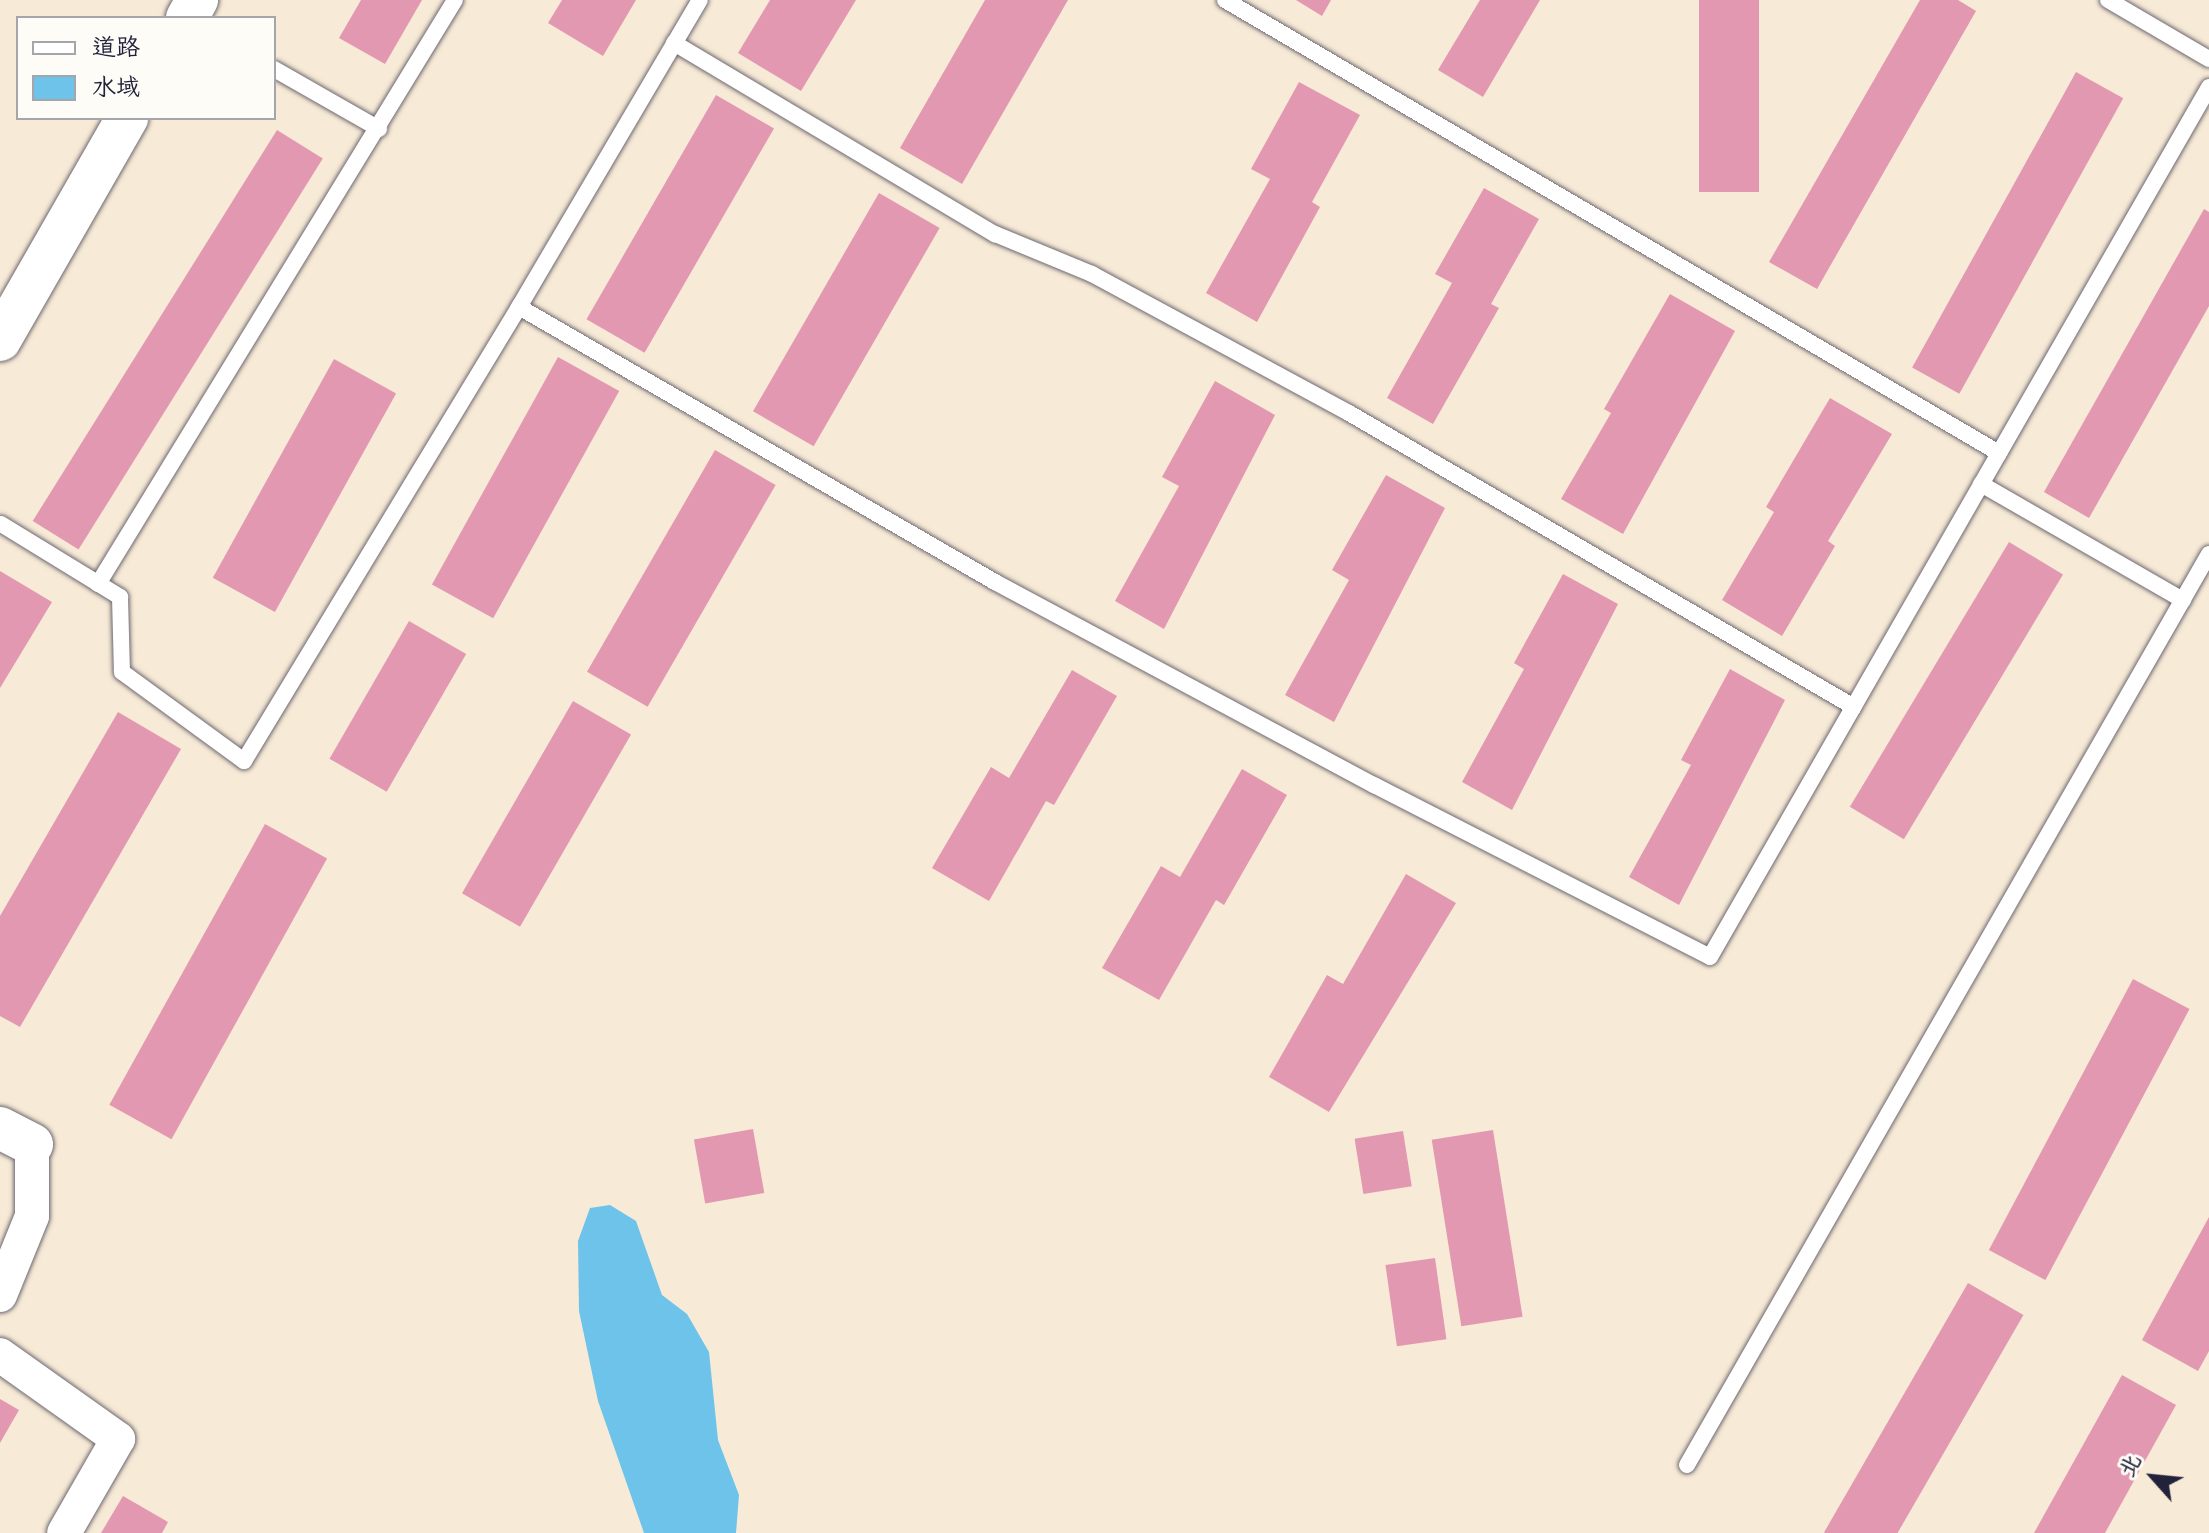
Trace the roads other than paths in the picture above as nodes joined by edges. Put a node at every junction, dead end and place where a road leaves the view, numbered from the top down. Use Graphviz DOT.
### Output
graph roads {
  1 [pos="455,0"];
  2 [pos="700,0"];
  3 [pos="1225,0"];
  4 [pos="2108,0"];
  5 [pos="674,43"];
  6 [pos="2209,59"];
  7 [pos="276,70"];
  8 [pos="2209,87"];
  9 [pos="126,120"];
  10 [pos="379,129"];
  11 [pos="519,307"];
  12 [pos="0,340"];
  13 [pos="1999,453"];
  14 [pos="1981,484"];
  15 [pos="1,524"];
  16 [pos="2209,554"];
  17 [pos="98,584"];
  18 [pos="2183,600"];
  19 [pos="1854,707"];
  20 [pos="16,1136"];
  21 [pos="0,1295"];
  22 [pos="0,1355"];
  23 [pos="1687,1465"];
  24 [pos="64,1533"];
  1 -- 10 [label="lane"];
  2 -- 5 [label="lane"];
  3 -- 13 [label="lane"];
  4 -- 6 [label="lane"];
  5 -- 11 [label="lane"];
  5 -- 19 [label="lane"];
  7 -- 10 [label="lane"];
  8 -- 13 [label="lane"];
  9 -- 12 [label="street"];
  10 -- 17 [label="lane"];
  11 -- 17 [label="lane"];
  11 -- 19 [label="lane"];
  13 -- 14 [label="lane"];
  14 -- 18 [label="lane"];
  14 -- 19 [label="lane"];
  15 -- 17 [label="lane"];
  16 -- 18 [label="lane"];
  18 -- 23 [label="lane"];
  20 -- 21 [label="street"];
  22 -- 24 [label="street"];
}
